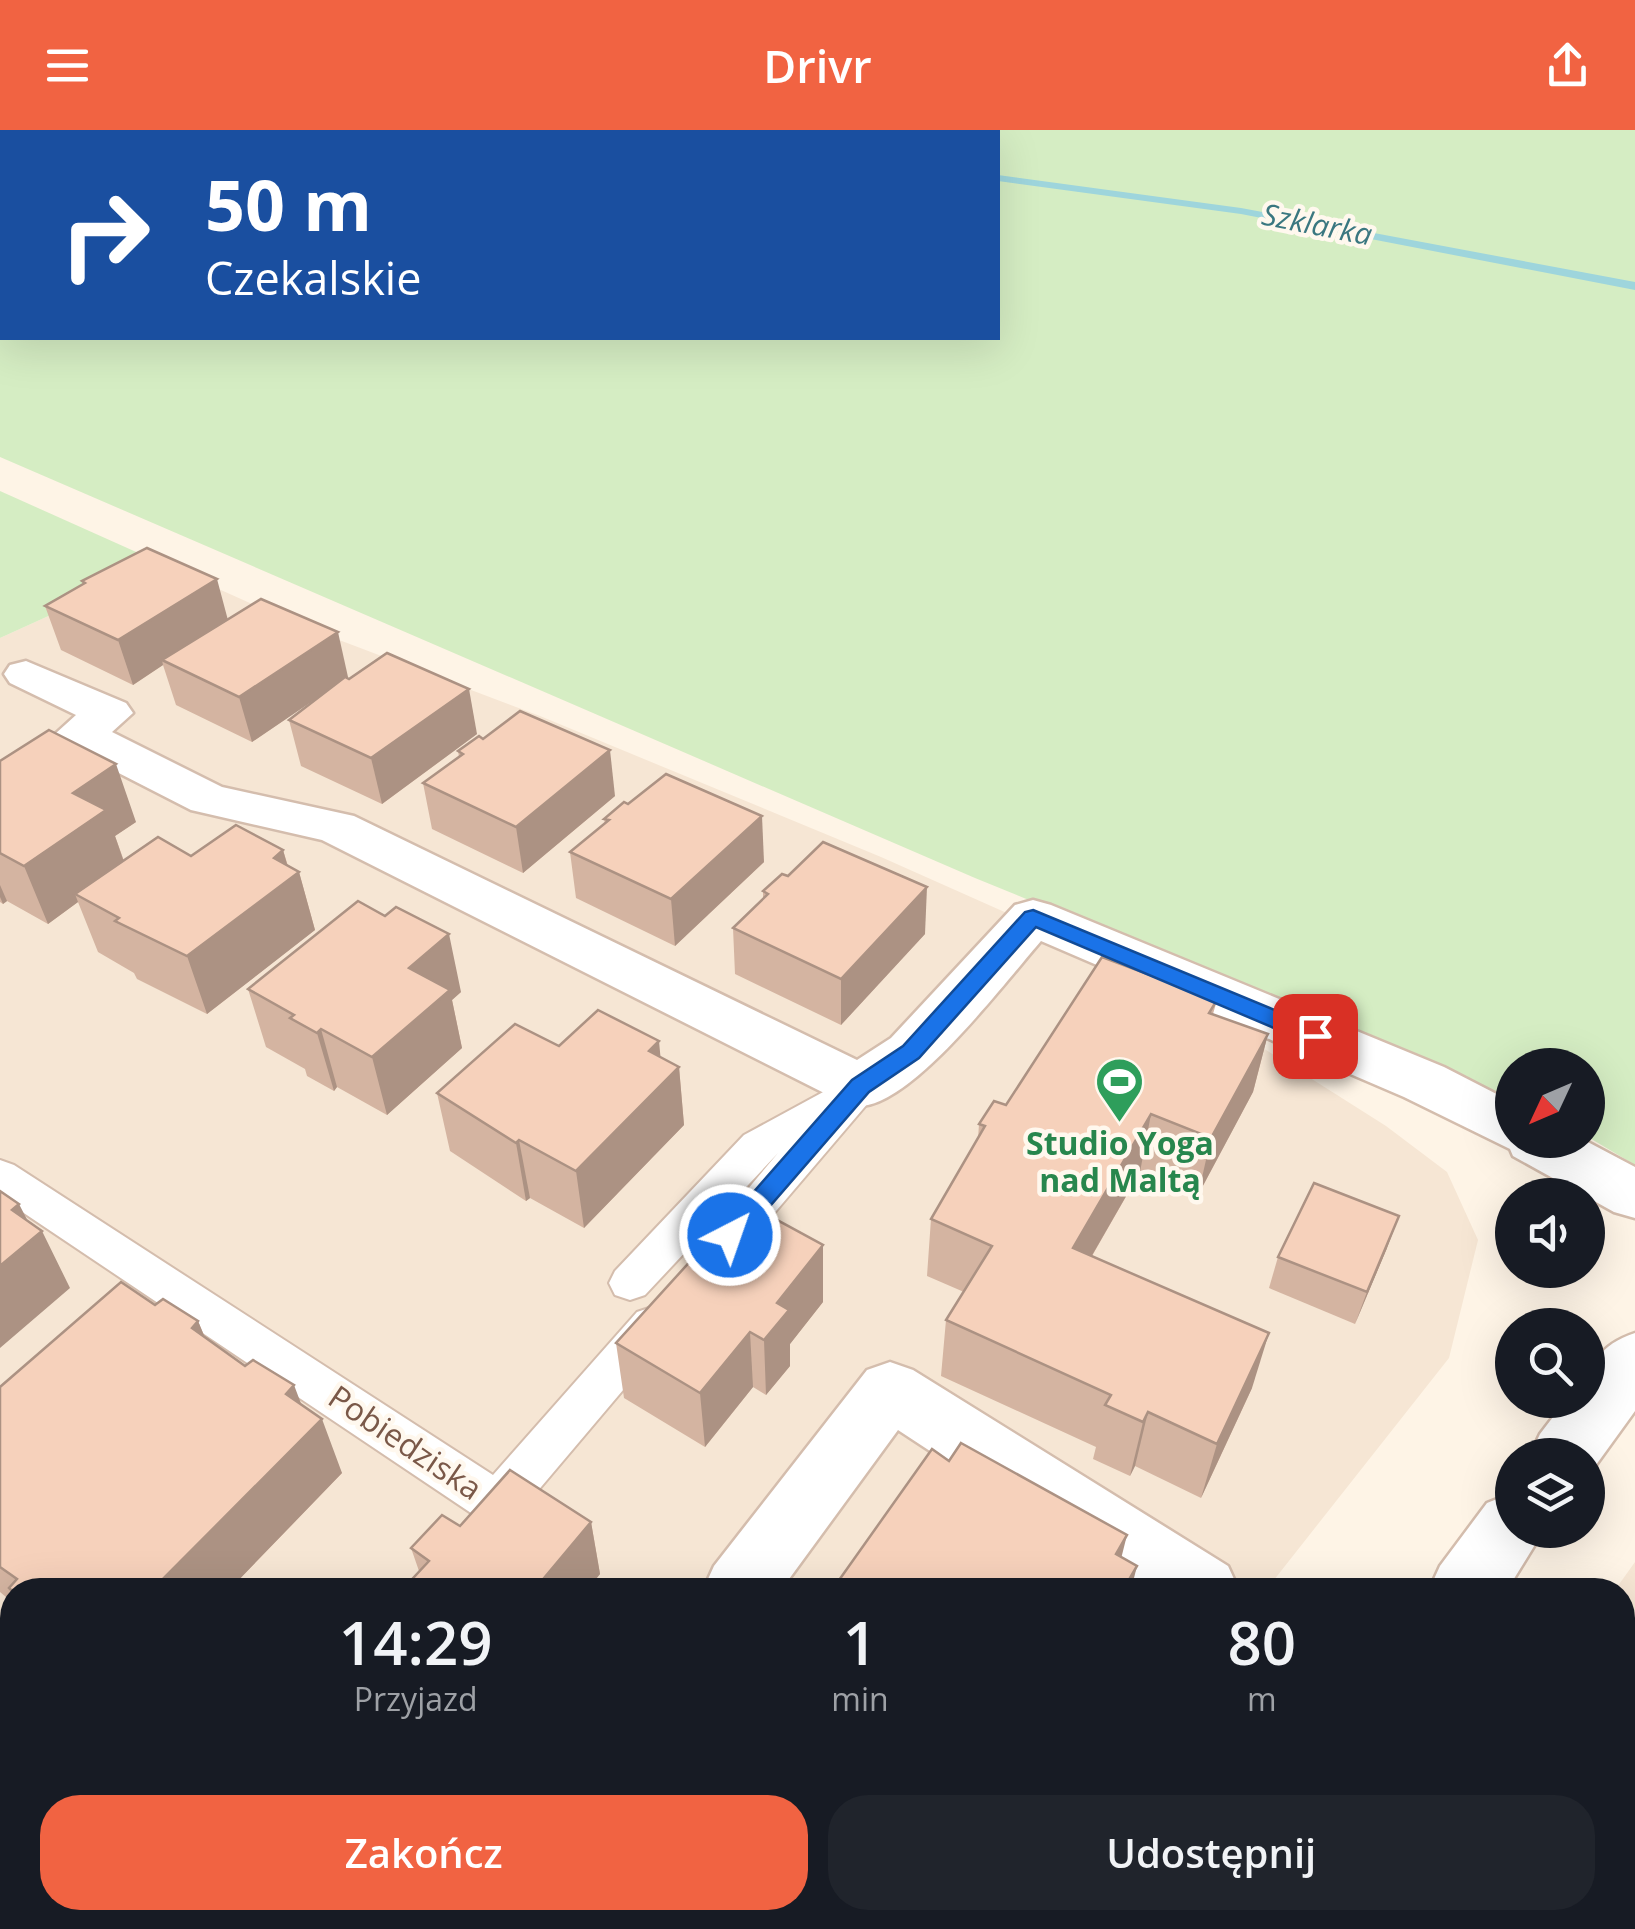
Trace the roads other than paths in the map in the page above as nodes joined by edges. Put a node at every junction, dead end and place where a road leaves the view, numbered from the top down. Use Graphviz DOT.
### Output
graph roads {
  1 [pos="26,674"];
  2 [pos="860,1086"];
  3 [pos="1495,1119"];
  4 [pos="1568,1158"];
  5 [pos="0,1176"];
  6 [pos="1635,1194"];
  7 [pos="630,1283"];
  8 [pos="1635,1360"];
  9 [pos="1577,1438"];
  10 [pos="1495,1548"];
  11 [pos="748,1578"];
  12 [pos="1184,1578"];
  13 [pos="1474,1578"];
  1 -- 2 [label="street"];
  2 -- 3 [label="street, Pobiedziska"];
  2 -- 5 [label="lane, Pobiedziska"];
  2 -- 7 [label="lane"];
  4 -- 6 [label="street"];
  8 -- 9 [label="street"];
  10 -- 13 [label="street"];
  11 -- 12 [label="street"];
}
